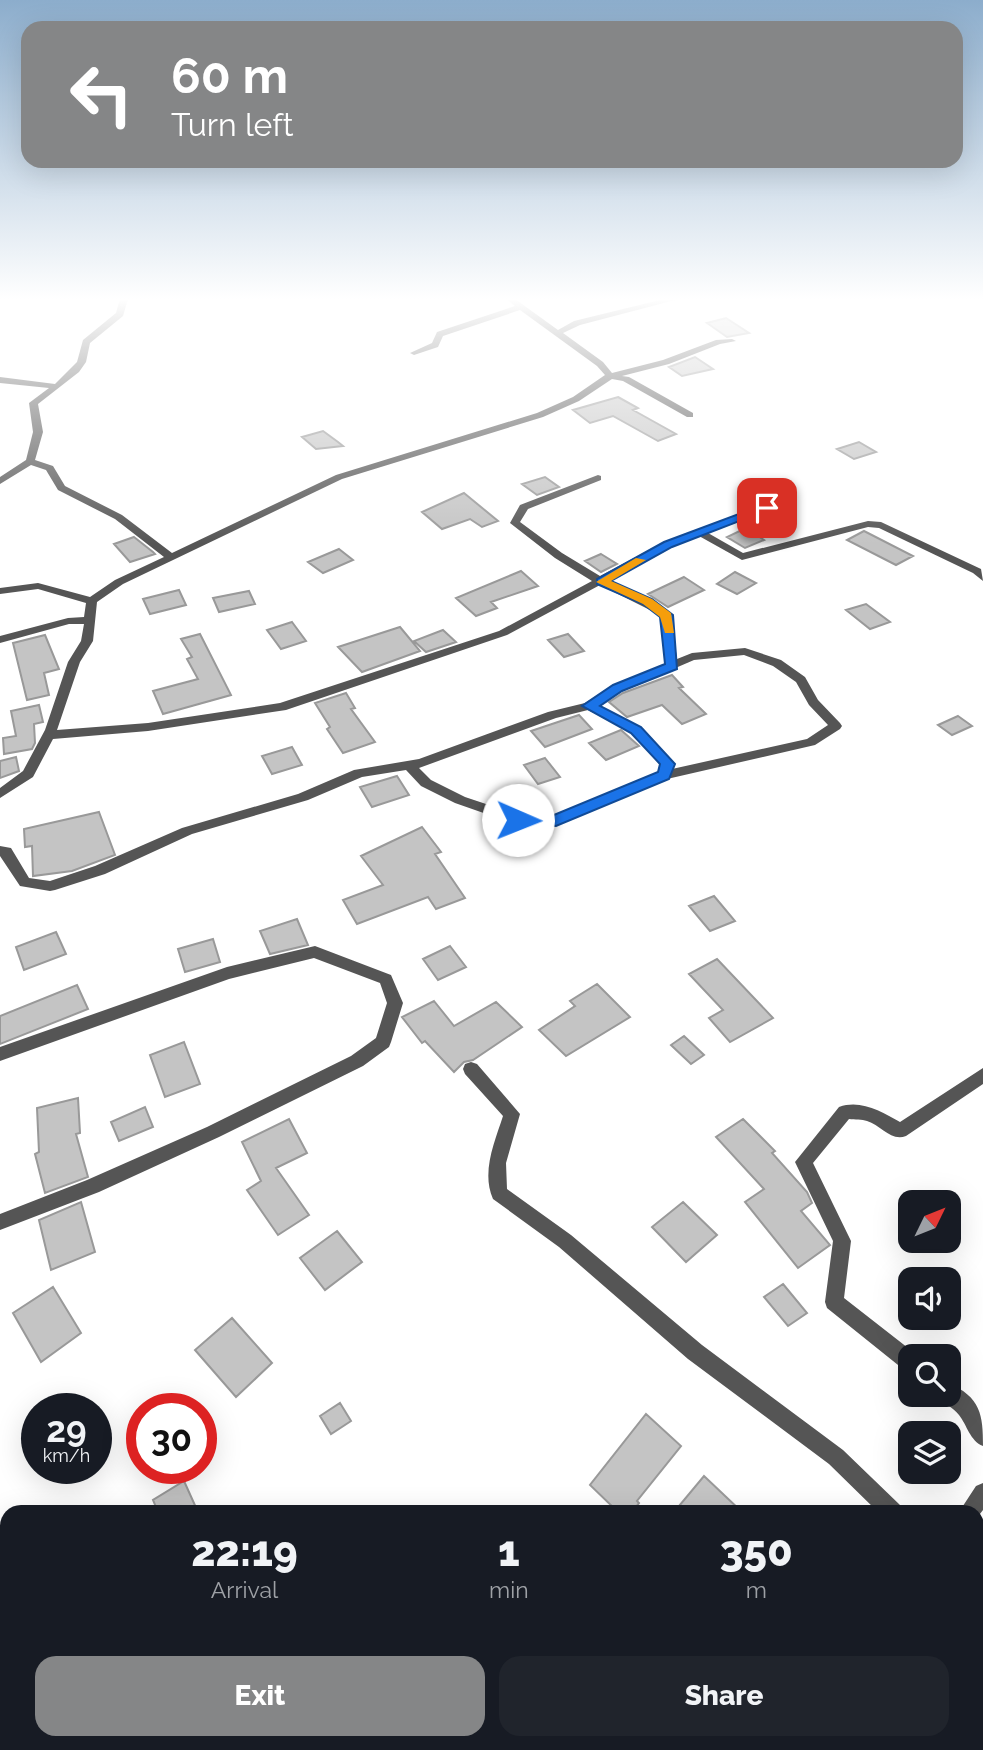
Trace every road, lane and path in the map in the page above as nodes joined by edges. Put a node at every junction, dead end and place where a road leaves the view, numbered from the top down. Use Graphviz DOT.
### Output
graph roads {
  1 [pos="6,381"];
  2 [pos="63,381"];
  3 [pos="603,381"];
  4 [pos="629,381"];
  5 [pos="55,386"];
  6 [pos="690,415"];
  7 [pos="30,461"];
  8 [pos="598,478"];
  9 [pos="0,481"];
  10 [pos="767,508"];
  11 [pos="700,533"];
  12 [pos="170,557"];
  13 [pos="983,578"];
  14 [pos="602,582"];
  15 [pos="0,591"];
  16 [pos="92,601"];
  17 [pos="90,620"];
  18 [pos="0,639"];
  19 [pos="672,666"];
  20 [pos="589,706"];
  21 [pos="48,735"];
  22 [pos="409,765"];
  23 [pos="664,775"];
  24 [pos="0,794"];
  25 [pos="0,851"];
  26 [pos="0,1054"];
  27 [pos="471,1069"];
  28 [pos="983,1075"];
  29 [pos="0,1222"];
  30 [pos="898,1353"];
  31 [pos="961,1403"];
  32 [pos="983,1436"];
  33 [pos="886,1505"];
  1 -- 5 [label="street"];
  2 -- 5 [label="street"];
  3 -- 12 [label="street"];
  4 -- 6 [label="street"];
  5 -- 7 [label="street"];
  7 -- 9 [label="street"];
  7 -- 12 [label="street"];
  8 -- 14 [label="street"];
  10 -- 11 [label="street"];
  11 -- 13 [label="street"];
  11 -- 14 [label="street"];
  12 -- 16 [label="street"];
  14 -- 19 [label="street"];
  14 -- 21 [label="street"];
  15 -- 16 [label="street"];
  16 -- 17 [label="street"];
  17 -- 18 [label="street"];
  17 -- 21 [label="street"];
  19 -- 20 [label="street"];
  19 -- 23 [label="street"];
  20 -- 22 [label="street"];
  20 -- 23 [label="street"];
  21 -- 24 [label="street"];
  22 -- 23 [label="street"];
  22 -- 25 [label="street"];
  26 -- 29 [label="street"];
  27 -- 33 [label="street"];
  28 -- 30 [label="street"];
  31 -- 32 [label="street"];
}
